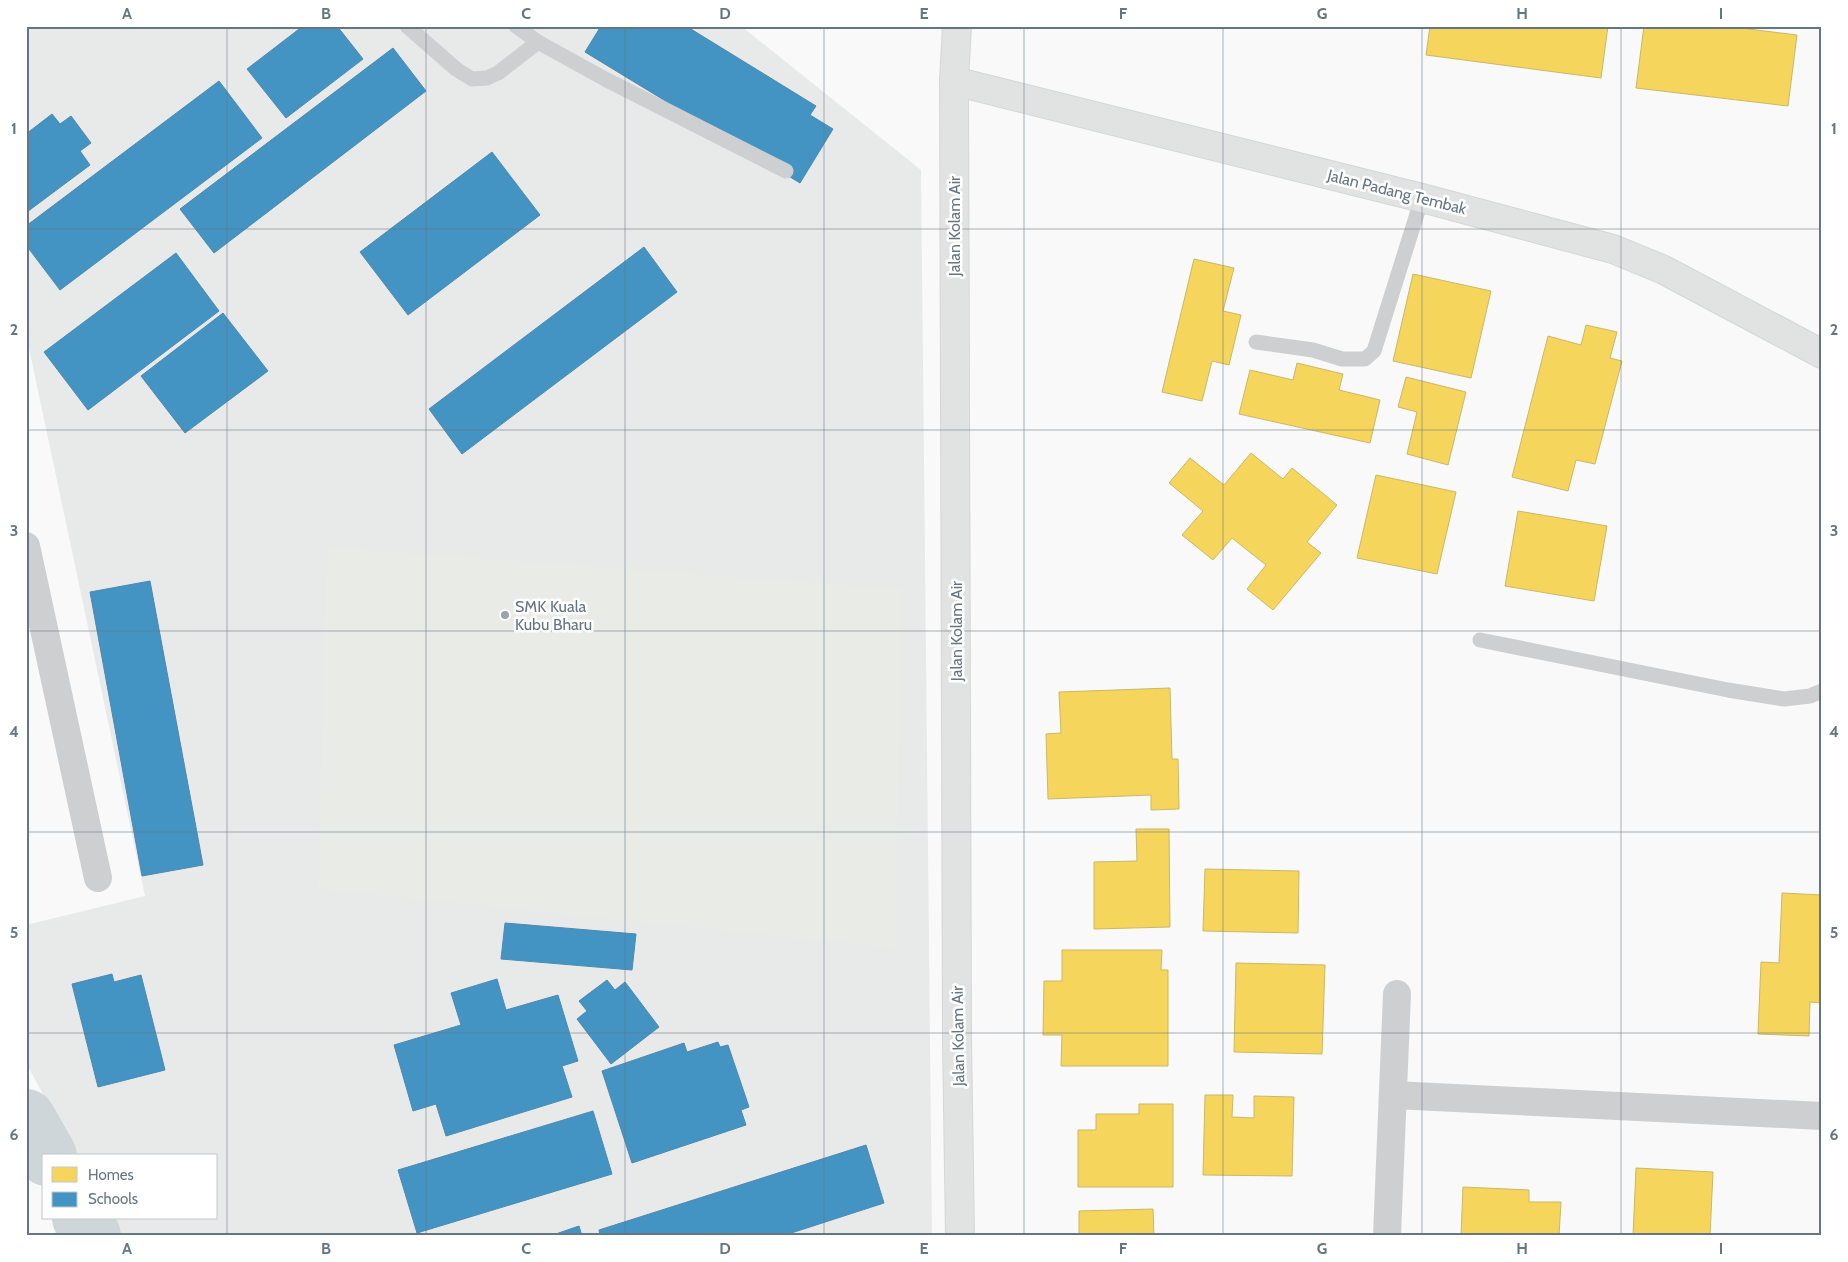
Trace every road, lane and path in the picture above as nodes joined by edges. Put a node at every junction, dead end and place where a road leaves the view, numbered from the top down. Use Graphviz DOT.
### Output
graph roads {
  1 [pos="407,26"];
  2 [pos="516,26"];
  3 [pos="957,26"];
  4 [pos="538,42"];
  5 [pos="954,81"];
  6 [pos="786,171"];
  7 [pos="1422,198"];
  8 [pos="1256,342"];
  9 [pos="1822,354"];
  10 [pos="26,546"];
  11 [pos="1480,640"];
  12 [pos="1822,690"];
  13 [pos="98,878"];
  14 [pos="1397,994"];
  15 [pos="1394,1095"];
  16 [pos="1822,1116"];
  17 [pos="960,1236"];
  18 [pos="1387,1236"];
  1 -- 4 [label="lane"];
  2 -- 4 [label="lane"];
  3 -- 5 [label="street, Jalan Kolam Air"];
  4 -- 6 [label="lane"];
  5 -- 7 [label="street, Jalan Padang Tembak"];
  5 -- 17 [label="street, Jalan Kolam Air"];
  7 -- 8 [label="lane"];
  7 -- 9 [label="street, Jalan Padang Tembak"];
  10 -- 13 [label="street"];
  11 -- 12 [label="lane"];
  14 -- 15 [label="street"];
  15 -- 16 [label="street"];
  15 -- 18 [label="street"];
}
